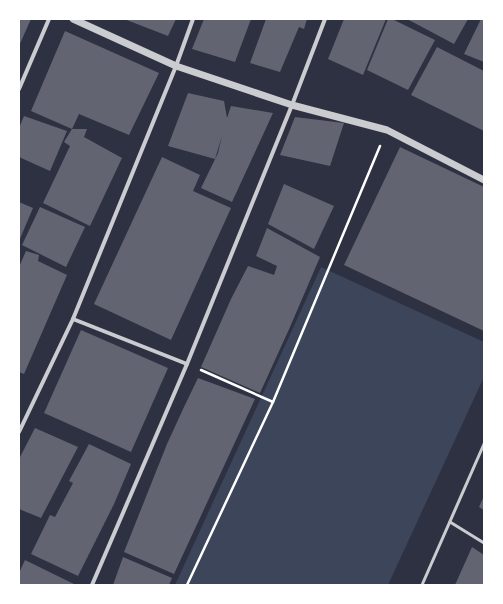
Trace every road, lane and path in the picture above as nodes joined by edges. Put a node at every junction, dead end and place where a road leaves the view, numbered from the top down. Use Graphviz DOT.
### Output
graph roads {
  1 [pos="48,19"];
  2 [pos="73,19"];
  3 [pos="193,19"];
  4 [pos="325,19"];
  5 [pos="176,66"];
  6 [pos="19,89"];
  7 [pos="292,105"];
  8 [pos="387,130"];
  9 [pos="484,180"];
  10 [pos="73,319"];
  11 [pos="187,364"];
  12 [pos="273,402"];
  13 [pos="19,432"];
  14 [pos="484,444"];
  15 [pos="450,522"];
  16 [pos="484,542"];
  17 [pos="92,585"];
  18 [pos="187,585"];
  19 [pos="422,585"];
  1 -- 6 [label="street"];
  2 -- 5 [label="street"];
  3 -- 5 [label="street"];
  4 -- 7 [label="street"];
  5 -- 7 [label="street"];
  5 -- 10 [label="street"];
  7 -- 8 [label="street"];
  7 -- 11 [label="street"];
  8 -- 9 [label="street"];
  8 -- 12 [label="path"];
  10 -- 11 [label="street"];
  10 -- 13 [label="street"];
  11 -- 12 [label="path"];
  11 -- 17 [label="street"];
  12 -- 18 [label="path"];
  14 -- 15 [label="lane"];
  15 -- 16 [label="lane"];
  15 -- 19 [label="lane"];
}
